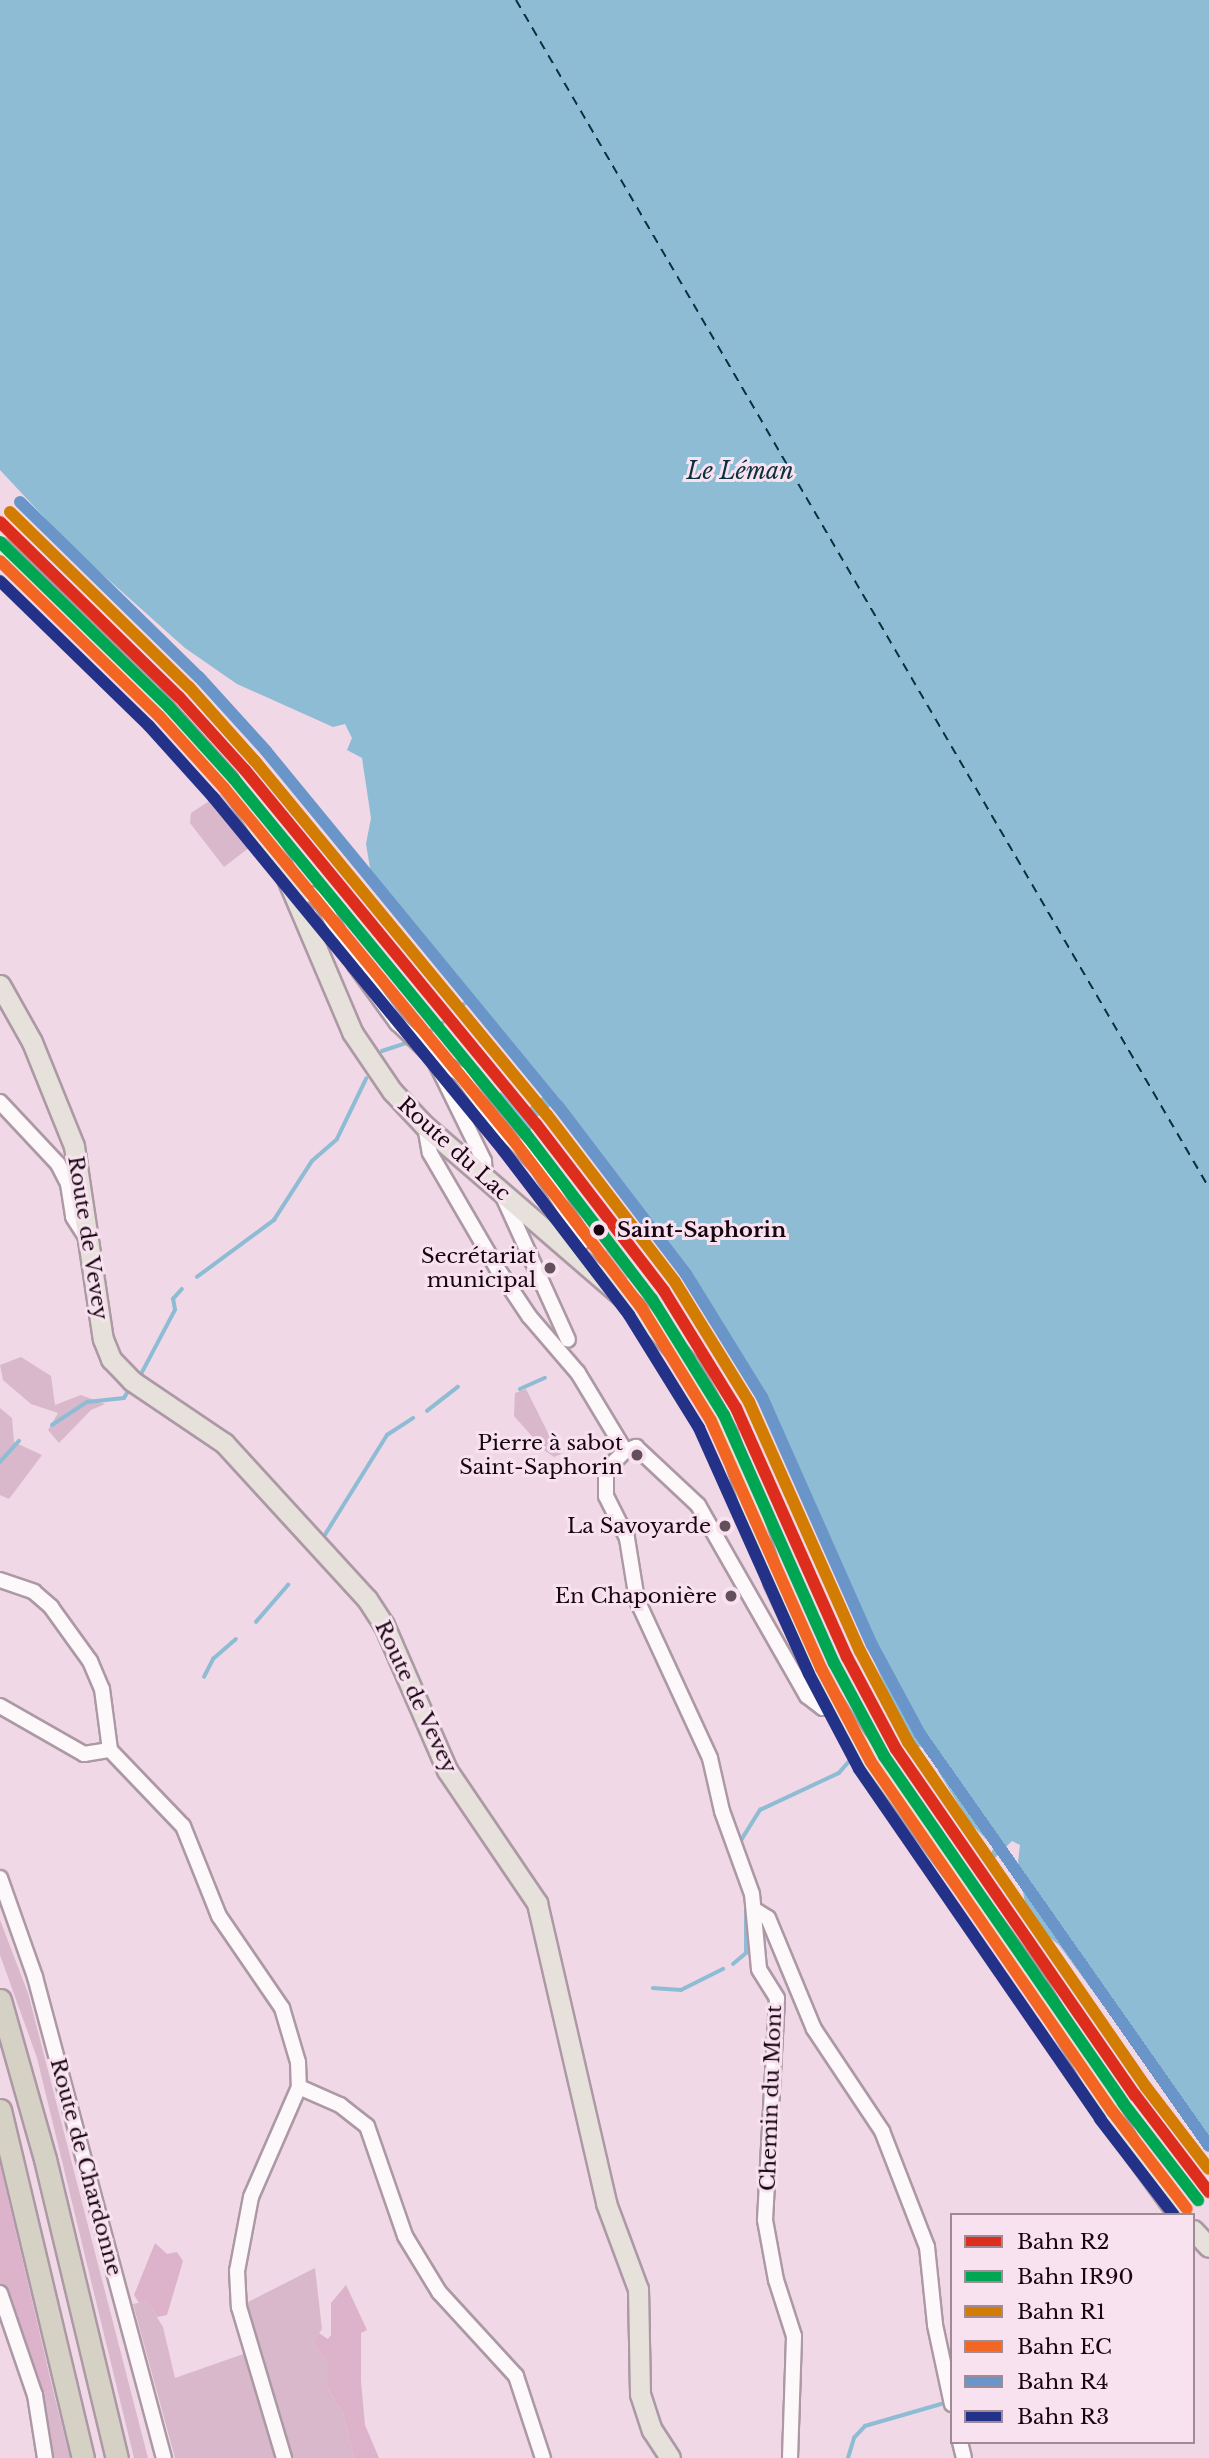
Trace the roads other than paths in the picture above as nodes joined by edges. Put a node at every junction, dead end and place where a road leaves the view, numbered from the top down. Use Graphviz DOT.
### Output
graph roads {
  1 [pos="0,548"];
  2 [pos="296,896"];
  3 [pos="0,985"];
  4 [pos="433,1057"];
  5 [pos="0,1102"];
  6 [pos="425,1126"];
  7 [pos="485,1178"];
  8 [pos="500,1191"];
  9 [pos="89,1241"];
  10 [pos="584,1241"];
  11 [pos="568,1340"];
  12 [pos="631,1449"];
  13 [pos="0,1580"];
  14 [pos="832,1704"];
  15 [pos="0,1706"];
  16 [pos="110,1751"];
  17 [pos="0,1878"];
  18 [pos="755,1910"];
  19 [pos="0,2000"];
  20 [pos="299,2088"];
  21 [pos="0,2109"];
  22 [pos="1179,2213"];
  23 [pos="1195,2232"];
  24 [pos="1209,2247"];
  25 [pos="0,2293"];
  26 [pos="950,2396"];
  27 [pos="44,2458"];
  28 [pos="83,2458"];
  29 [pos="117,2458"];
  30 [pos="164,2458"];
  31 [pos="284,2458"];
  32 [pos="543,2458"];
  33 [pos="670,2458"];
  34 [pos="790,2458"];
  1 -- 2 [label="main road, Route du Lac"];
  2 -- 4 [label="street"];
  2 -- 6 [label="main road, Route du Lac"];
  3 -- 9 [label="main road, Route de Vevey"];
  4 -- 7 [label="street"];
  4 -- 10 [label="street"];
  5 -- 9 [label="street"];
  6 -- 7 [label="main road, Route du Lac"];
  6 -- 12 [label="street"];
  7 -- 8 [label="main road, Route du Lac"];
  8 -- 11 [label="street"];
  8 -- 14 [label="main road, Route du Lac"];
  9 -- 33 [label="main road, Route de Vevey"];
  12 -- 14 [label="street"];
  12 -- 18 [label="street, Chemin du Mont"];
  13 -- 16 [label="street"];
  14 -- 22 [label="main road, Route du Lac"];
  15 -- 16 [label="street"];
  16 -- 20 [label="street"];
  17 -- 30 [label="street, Route de Chardonne"];
  18 -- 26 [label="street"];
  18 -- 34 [label="street, Chemin du Mont"];
  19 -- 29 [label="highway"];
  20 -- 31 [label="street"];
  20 -- 32 [label="street"];
  21 -- 28 [label="highway"];
  23 -- 24 [label="main road"];
  25 -- 27 [label="street"];
}
